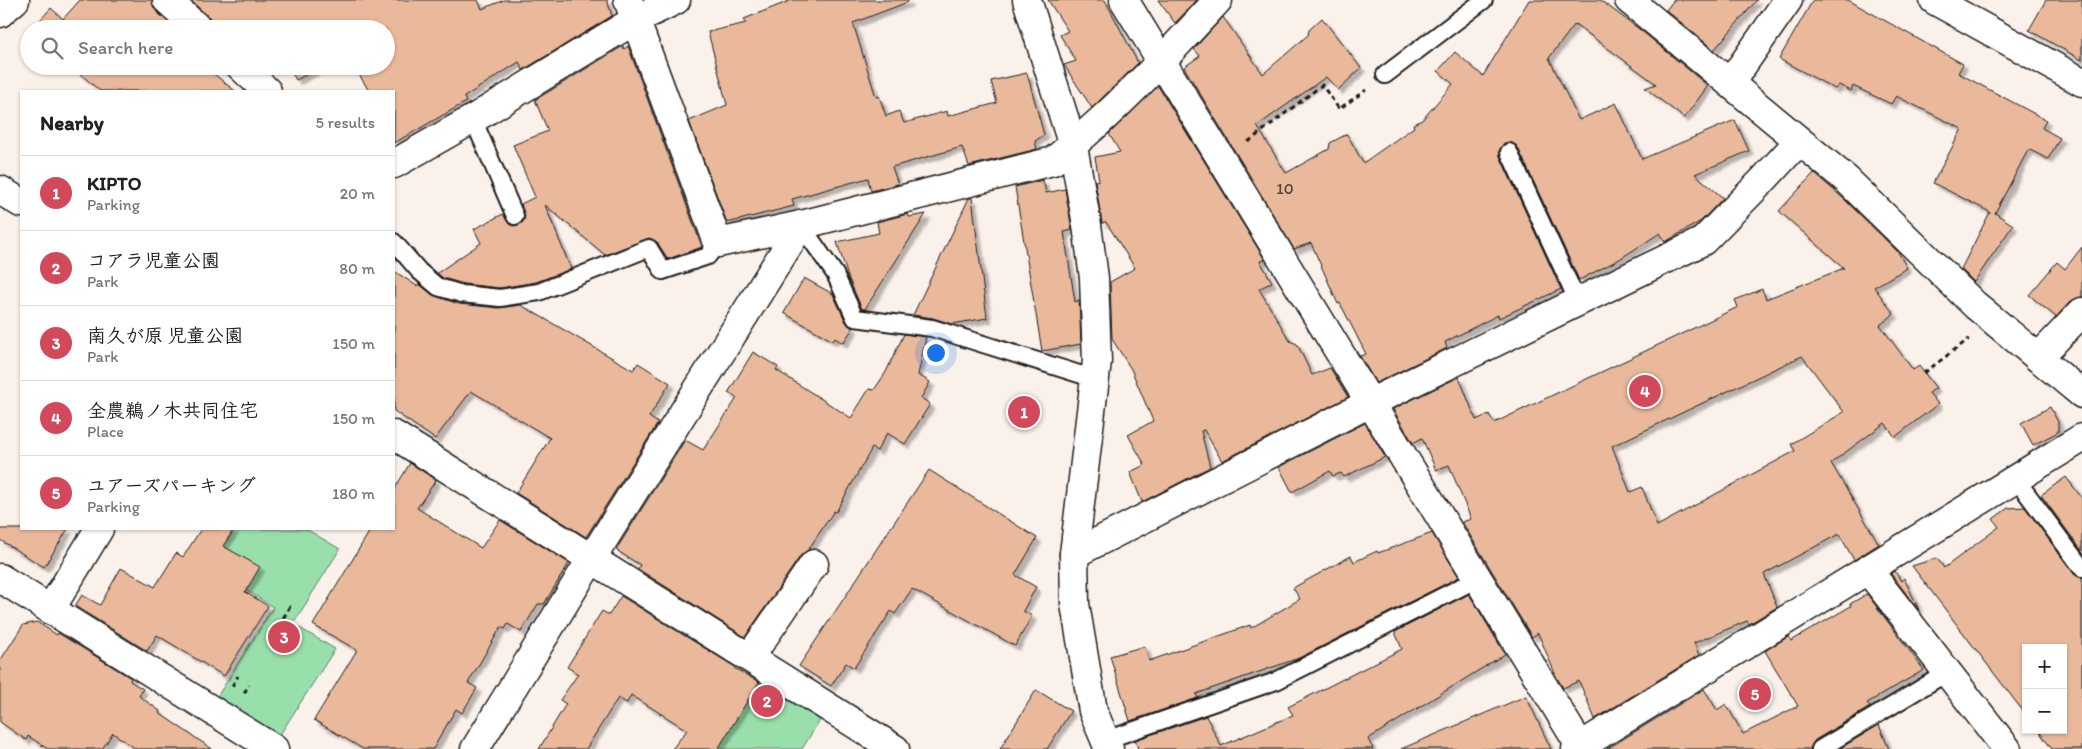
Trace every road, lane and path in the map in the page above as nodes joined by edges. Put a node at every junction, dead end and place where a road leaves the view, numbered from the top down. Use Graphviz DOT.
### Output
graph roads {
  1 [pos="15,0"];
  2 [pos="167,0"];
  3 [pos="676,0"];
  4 [pos="1027,0"];
  5 [pos="1124,0"];
  6 [pos="1218,0"];
  7 [pos="1484,0"];
  8 [pos="1629,0"];
  9 [pos="1788,0"];
  10 [pos="1934,0"];
  11 [pos="631,10"];
  12 [pos="0,13"];
  13 [pos="189,20"];
  14 [pos="1162,61"];
  15 [pos="250,75"];
  16 [pos="1385,75"];
  17 [pos="2082,82"];
  18 [pos="1730,83"];
  19 [pos="267,90"];
  20 [pos="473,118"];
  21 [pos="1799,141"];
  22 [pos="1073,146"];
  23 [pos="1510,152"];
  24 [pos="1224,161"];
  25 [pos="395,163"];
  26 [pos="0,190"];
  27 [pos="20,202"];
  28 [pos="515,216"];
  29 [pos="801,225"];
  30 [pos="395,243"];
  31 [pos="718,243"];
  32 [pos="1578,302"];
  33 [pos="2082,312"];
  34 [pos="1993,320"];
  35 [pos="2038,358"];
  36 [pos="1924,373"];
  37 [pos="1095,379"];
  38 [pos="2082,394"];
  39 [pos="1370,403"];
  40 [pos="395,437"];
  41 [pos="2082,438"];
  42 [pos="2016,479"];
  43 [pos="98,530"];
  44 [pos="1074,554"];
  45 [pos="592,558"];
  46 [pos="814,564"];
  47 [pos="2082,568"];
  48 [pos="1868,570"];
  49 [pos="0,578"];
  50 [pos="1479,578"];
  51 [pos="291,604"];
  52 [pos="50,610"];
  53 [pos="279,626"];
  54 [pos="750,657"];
  55 [pos="1948,672"];
  56 [pos="1108,744"];
  57 [pos="1579,748"];
  58 [pos="274,749"];
  59 [pos="475,749"];
  60 [pos="895,749"];
  61 [pos="1820,749"];
  62 [pos="2007,749"];
  1 -- 12 [label="street"];
  2 -- 13 [label="street"];
  3 -- 11 [label="street"];
  4 -- 22 [label="street"];
  5 -- 14 [label="street"];
  6 -- 14 [label="street"];
  7 -- 16 [label="lane"];
  8 -- 18 [label="street"];
  9 -- 18 [label="street"];
  10 -- 17 [label="street"];
  11 -- 20 [label="street"];
  11 -- 31 [label="street"];
  14 -- 22 [label="street"];
  14 -- 24 [label="street"];
  15 -- 19 [label="street"];
  16 -- 24 [label="path"];
  18 -- 21 [label="street"];
  20 -- 25 [label="street"];
  20 -- 28 [label="lane"];
  21 -- 32 [label="street"];
  21 -- 34 [label="street"];
  22 -- 29 [label="street"];
  22 -- 37 [label="street"];
  23 -- 32 [label="lane"];
  24 -- 39 [label="street"];
  26 -- 27 [label="street"];
  29 -- 31 [label="street"];
  29 -- 37 [label="lane"];
  29 -- 45 [label="street"];
  30 -- 31 [label="lane"];
  32 -- 39 [label="street"];
  33 -- 35 [label="street"];
  34 -- 35 [label="street"];
  34 -- 36 [label="path"];
  35 -- 38 [label="street"];
  37 -- 44 [label="street"];
  39 -- 44 [label="street"];
  39 -- 50 [label="street"];
  40 -- 45 [label="street"];
  41 -- 42 [label="street"];
  42 -- 47 [label="lane"];
  42 -- 48 [label="street"];
  43 -- 52 [label="street"];
  44 -- 56 [label="street"];
  45 -- 54 [label="street"];
  45 -- 59 [label="street"];
  46 -- 54 [label="street"];
  48 -- 55 [label="street"];
  48 -- 57 [label="street"];
  49 -- 52 [label="street"];
  50 -- 56 [label="lane"];
  50 -- 57 [label="street"];
  51 -- 53 [label="path"];
  52 -- 58 [label="street"];
  54 -- 60 [label="street"];
  55 -- 61 [label="lane"];
  55 -- 62 [label="street"];
}
